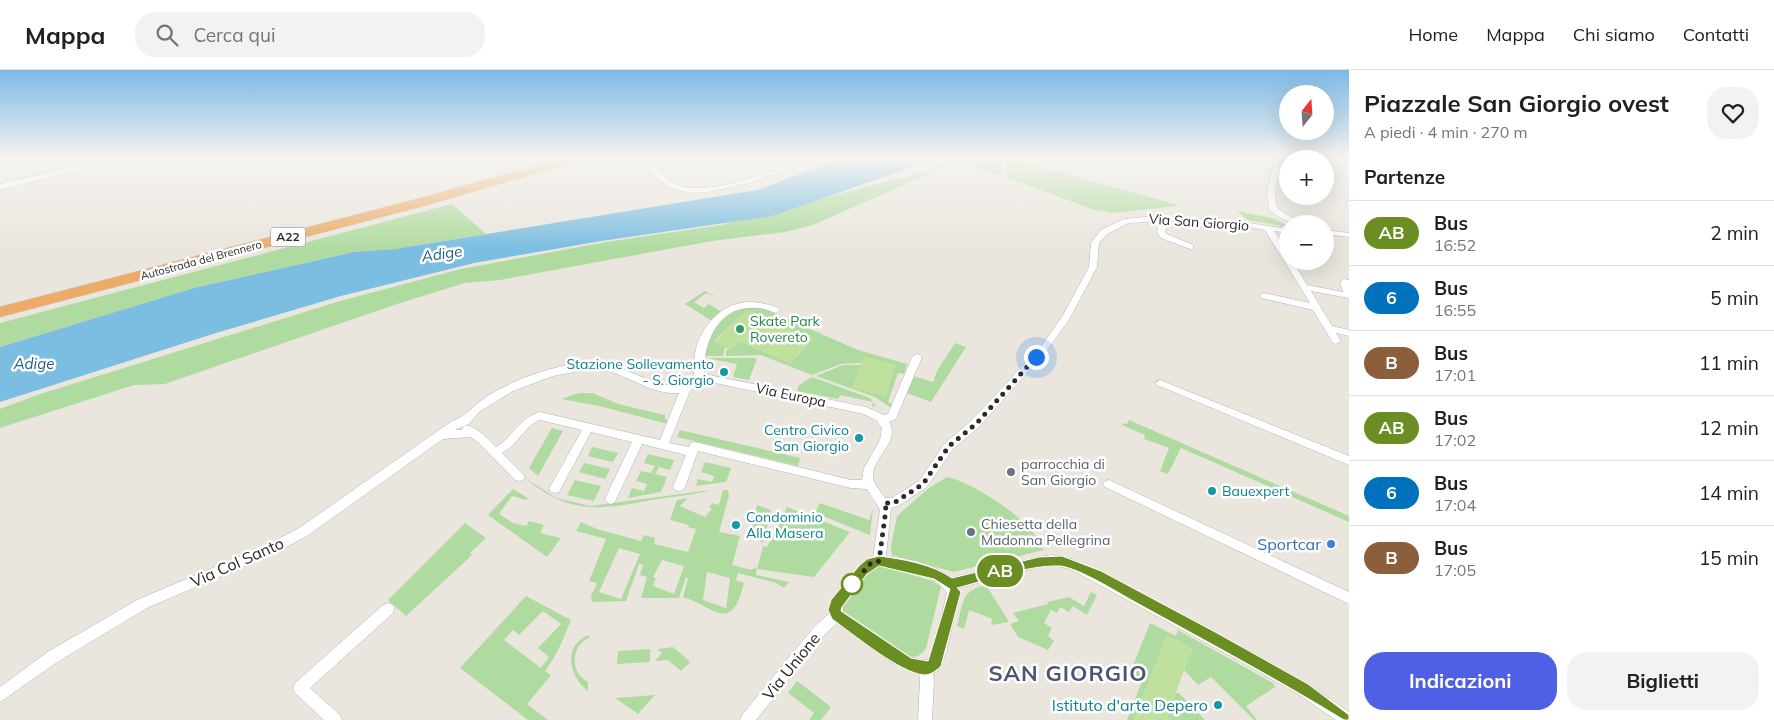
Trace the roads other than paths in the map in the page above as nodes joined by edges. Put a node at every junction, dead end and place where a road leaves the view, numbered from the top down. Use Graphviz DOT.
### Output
graph roads {
  1 [pos="454,188"];
  2 [pos="469,188"];
  3 [pos="680,188"];
  4 [pos="714,188"];
  5 [pos="1273,188"];
  6 [pos="1282,215"];
  7 [pos="1165,218"];
  8 [pos="1268,228"];
  9 [pos="1279,230"];
  10 [pos="1334,233"];
  11 [pos="1349,235"];
  12 [pos="1279,246"];
  13 [pos="1190,247"];
  14 [pos="1294,270"];
  15 [pos="1349,283"];
  16 [pos="1305,287"];
  17 [pos="1264,296"];
  18 [pos="0,306"];
  19 [pos="1318,308"];
  20 [pos="776,310"];
  21 [pos="0,312"];
  22 [pos="1330,329"];
  23 [pos="1349,333"];
  24 [pos="1336,341"];
  25 [pos="917,357"];
  26 [pos="699,377"];
  27 [pos="1160,383"];
  28 [pos="686,389"];
  29 [pos="882,419"];
  30 [pos="465,421"];
  31 [pos="589,427"];
  32 [pos="472,433"];
  33 [pos="441,436"];
  34 [pos="639,439"];
  35 [pos="664,442"];
  36 [pos="696,449"];
  37 [pos="495,452"];
  38 [pos="1349,462"];
  39 [pos="519,477"];
  40 [pos="1109,484"];
  41 [pos="870,485"];
  42 [pos="678,487"];
  43 [pos="555,489"];
  44 [pos="611,499"];
  45 [pos="884,503"];
  46 [pos="879,561"];
  47 [pos="950,584"];
  48 [pos="1349,598"];
  49 [pos="388,609"];
  50 [pos="836,615"];
  51 [pos="925,668"];
  52 [pos="0,695"];
  53 [pos="1348,718"];
  54 [pos="335,720"];
  55 [pos="747,720"];
  56 [pos="925,720"];
  1 -- 18 [label="highway, Autostrada del Brennero / A22"];
  2 -- 21 [label="highway, Autostrada del Brennero / A22"];
  3 -- 4 [label="street"];
  5 -- 6 [label="street"];
  7 -- 8 [label="street, Via San Giorgio"];
  7 -- 13 [label="street"];
  7 -- 45 [label="street, Via San Giorgio"];
  8 -- 9 [label="street, Via San Giorgio"];
  8 -- 12 [label="street, Via San Giorgio"];
  10 -- 11 [label="street"];
  14 -- 16 [label="street, Via San Giorgio"];
  15 -- 16 [label="street"];
  16 -- 19 [label="street, Via San Giorgio"];
  17 -- 19 [label="street"];
  19 -- 22 [label="street, Via San Giorgio"];
  20 -- 26 [label="street"];
  22 -- 23 [label="street"];
  22 -- 24 [label="street, Via San Giorgio"];
  25 -- 29 [label="street"];
  26 -- 28 [label="street"];
  26 -- 29 [label="street, Via Europa"];
  27 -- 38 [label="street"];
  28 -- 30 [label="street"];
  28 -- 35 [label="street"];
  29 -- 41 [label="street"];
  30 -- 32 [label="street"];
  30 -- 33 [label="street"];
  31 -- 34 [label="street"];
  31 -- 37 [label="street"];
  31 -- 43 [label="street"];
  32 -- 33 [label="street, Via Col Santo"];
  32 -- 37 [label="street"];
  33 -- 52 [label="street, Via Col Santo"];
  34 -- 35 [label="street"];
  34 -- 44 [label="street"];
  35 -- 36 [label="street"];
  36 -- 41 [label="street"];
  36 -- 42 [label="street"];
  37 -- 39 [label="street"];
  40 -- 48 [label="street"];
  41 -- 45 [label="street"];
  45 -- 46 [label="street"];
  46 -- 47 [label="street"];
  46 -- 50 [label="street"];
  47 -- 51 [label="street"];
  47 -- 53 [label="street"];
  49 -- 54 [label="street"];
  50 -- 51 [label="street"];
  50 -- 55 [label="street, Via Unione"];
  51 -- 56 [label="street"];
}
